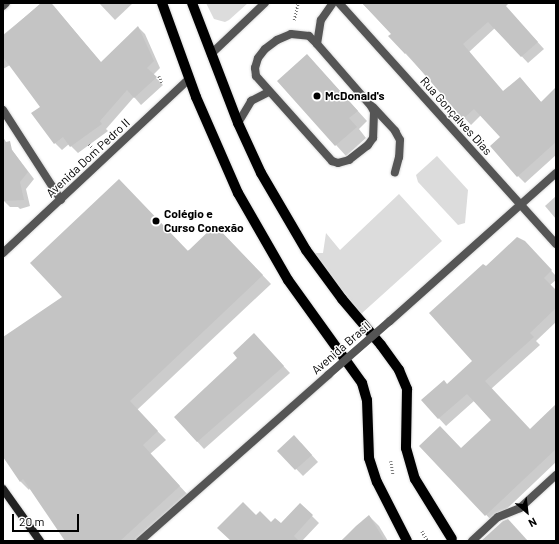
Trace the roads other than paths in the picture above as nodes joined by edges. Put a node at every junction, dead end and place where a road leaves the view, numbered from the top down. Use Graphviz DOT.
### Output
graph roads {
  1 [pos="6,3"];
  2 [pos="162,3"];
  3 [pos="192,3"];
  4 [pos="265,3"];
  5 [pos="333,3"];
  6 [pos="338,3"];
  7 [pos="3,6"];
  8 [pos="317,44"];
  9 [pos="210,54"];
  10 [pos="189,79"];
  11 [pos="269,92"];
  12 [pos="372,106"];
  13 [pos="3,110"];
  14 [pos="238,123"];
  15 [pos="395,172"];
  16 [pos="556,173"];
  17 [pos="61,200"];
  18 [pos="521,206"];
  19 [pos="556,244"];
  20 [pos="3,253"];
  21 [pos="556,475"];
  22 [pos="3,489"];
  23 [pos="452,540"];
  24 [pos="40,541"];
  25 [pos="140,541"];
  26 [pos="408,541"];
  27 [pos="472,541"];
  1 -- 7 [label="street"];
  2 -- 10 [label="main road"];
  3 -- 9 [label="main road"];
  4 -- 9 [label="street"];
  5 -- 8 [label="street"];
  6 -- 18 [label="street, Rua Gonçalves Dias"];
  8 -- 11 [label="street"];
  8 -- 12 [label="street"];
  9 -- 14 [label="main road"];
  10 -- 17 [label="street, Avenida Dom Pedro II"];
  10 -- 26 [label="main road"];
  11 -- 12 [label="street"];
  11 -- 14 [label="street"];
  12 -- 15 [label="street"];
  13 -- 17 [label="street"];
  14 -- 23 [label="main road"];
  16 -- 18 [label="street, Avenida Brasil"];
  17 -- 20 [label="street, Avenida Dom Pedro II"];
  18 -- 19 [label="street, Rua Gonçalves Dias"];
  18 -- 25 [label="street, Avenida Brasil, bridge"];
  21 -- 27 [label="street"];
  22 -- 24 [label="main road"];
}
